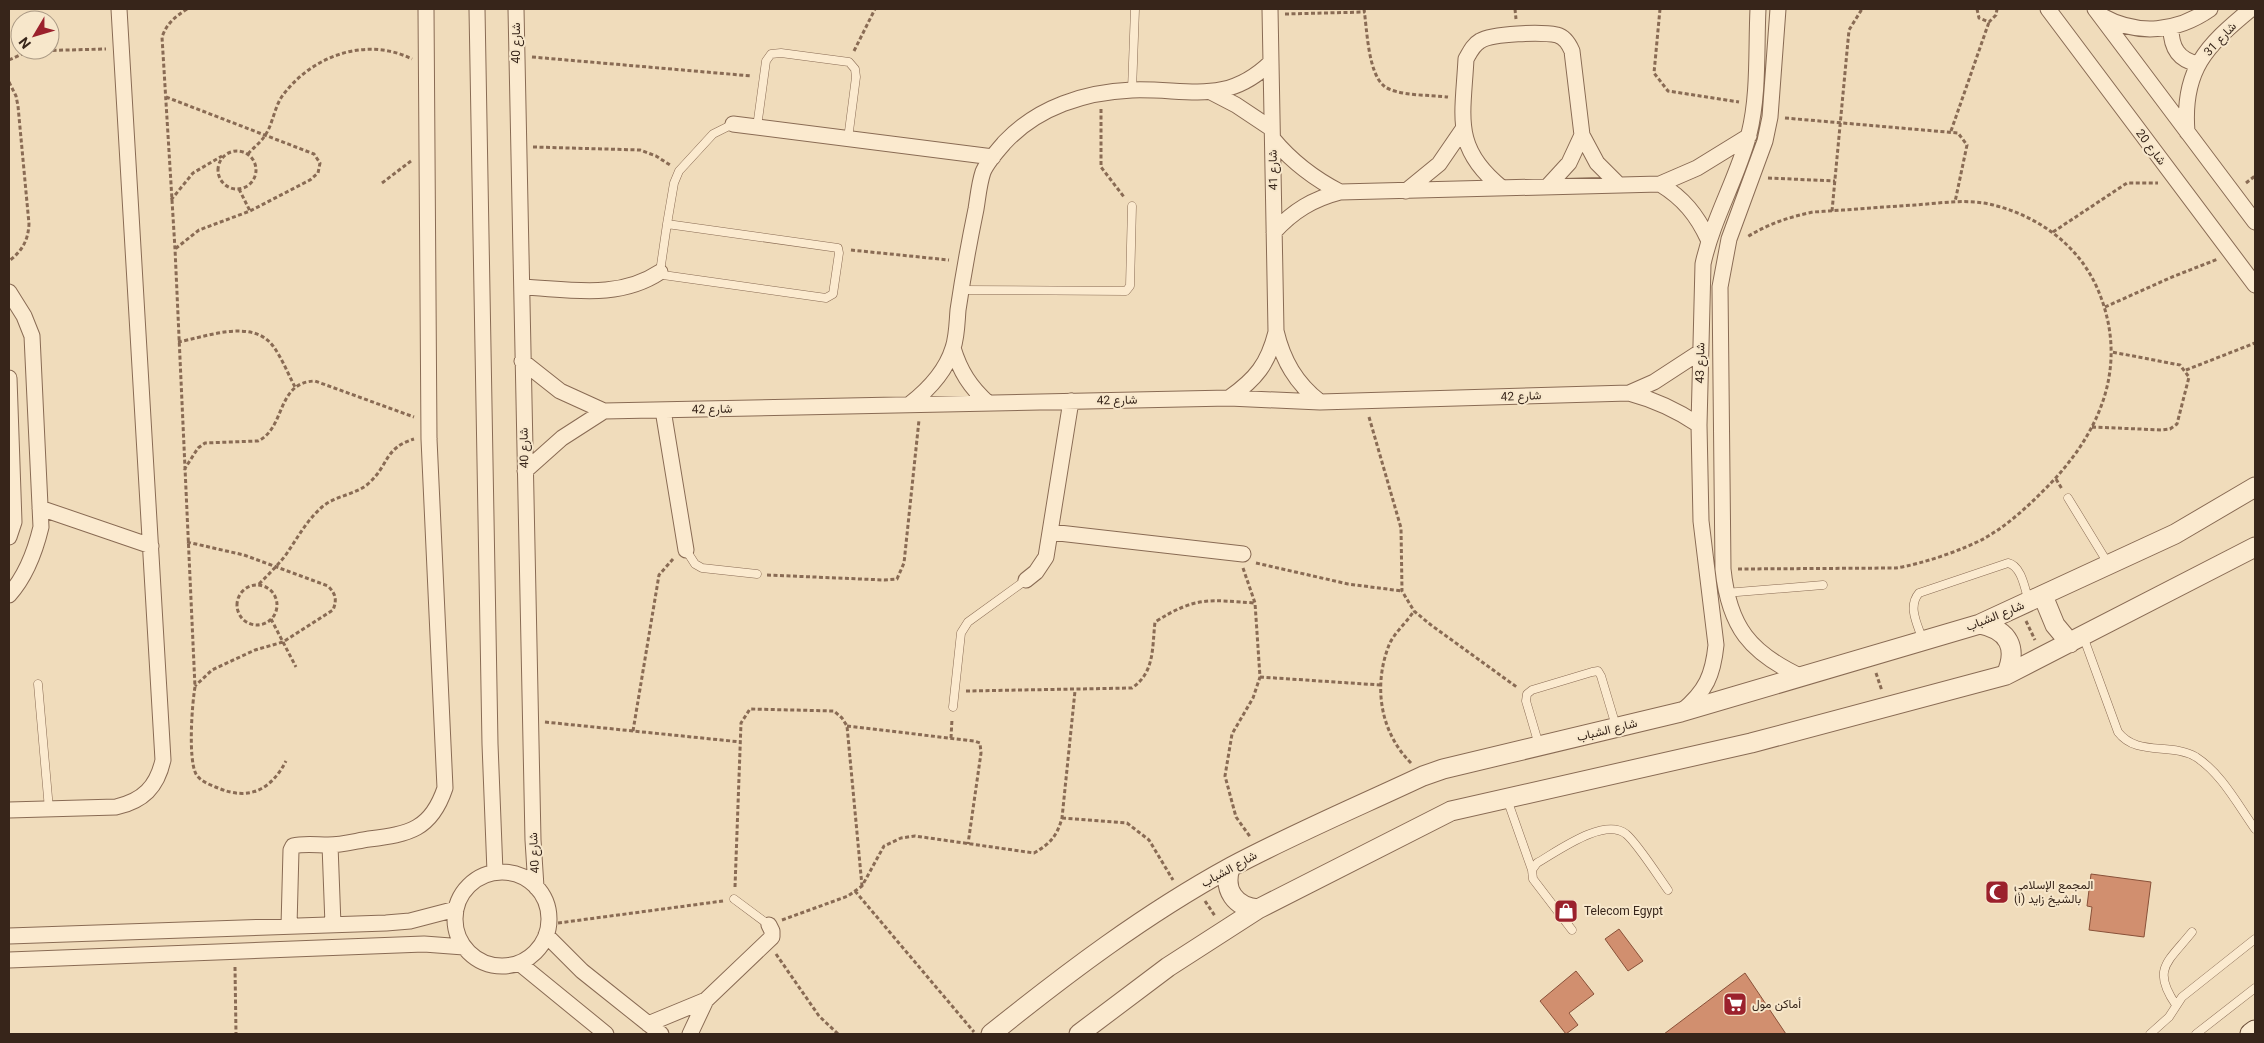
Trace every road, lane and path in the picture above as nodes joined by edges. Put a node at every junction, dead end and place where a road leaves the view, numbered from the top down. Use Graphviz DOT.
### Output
graph roads {
  1 [pos="119,9"];
  2 [pos="187,9"];
  3 [pos="426,9"];
  4 [pos="477,9"];
  5 [pos="516,9"];
  6 [pos="875,9"];
  7 [pos="1135,9"];
  8 [pos="1660,9"];
  9 [pos="1758,9"];
  10 [pos="1778,9"];
  11 [pos="1862,9"];
  12 [pos="1977,9"];
  13 [pos="1996,9"];
  14 [pos="2048,9"];
  15 [pos="2210,9"];
  16 [pos="2251,9"];
  17 [pos="1364,11"];
  18 [pos="1270,12"];
  19 [pos="2097,12"];
  20 [pos="1989,22"];
  21 [pos="2171,28"];
  22 [pos="122,49"];
  23 [pos="516,55"];
  24 [pos="9,60"];
  25 [pos="849,62"];
  26 [pos="1271,62"];
  27 [pos="2198,64"];
  28 [pos="427,67"];
  29 [pos="764,78"];
  30 [pos="9,82"];
  31 [pos="1132,90"];
  32 [pos="1211,92"];
  33 [pos="1101,93"];
  34 [pos="166,97"];
  35 [pos="1464,98"];
  36 [pos="1754,110"];
  37 [pos="1770,117"];
  38 [pos="1840,122"];
  39 [pos="733,124"];
  40 [pos="757,127"];
  41 [pos="1463,129"];
  42 [pos="1951,131"];
  43 [pos="2186,132"];
  44 [pos="1272,134"];
  45 [pos="265,136"];
  46 [pos="1582,136"];
  47 [pos="1748,136"];
  48 [pos="848,139"];
  49 [pos="518,147"];
  50 [pos="428,149"];
  51 [pos="248,154"];
  52 [pos="224,156"];
  53 [pos="993,157"];
  54 [pos="679,171"];
  55 [pos="1752,178"];
  56 [pos="1835,181"];
  57 [pos="2178,182"];
  58 [pos="382,183"];
  59 [pos="1660,184"];
  60 [pos="1619,185"];
  61 [pos="1547,187"];
  62 [pos="1502,188"];
  63 [pos="240,189"];
  64 [pos="1406,191"];
  65 [pos="1340,192"];
  66 [pos="171,200"];
  67 [pos="1955,202"];
  68 [pos="1132,206"];
  69 [pos="250,210"];
  70 [pos="1832,211"];
  71 [pos="2255,222"];
  72 [pos="667,224"];
  73 [pos="1274,232"];
  74 [pos="2053,232"];
  75 [pos="1708,239"];
  76 [pos="838,248"];
  77 [pos="175,249"];
  78 [pos="2232,254"];
  79 [pos="1725,255"];
  80 [pos="9,261"];
  81 [pos="965,262"];
  82 [pos="660,272"];
  83 [pos="2255,285"];
  84 [pos="522,287"];
  85 [pos="961,290"];
  86 [pos="9,292"];
  87 [pos="2105,308"];
  88 [pos="1276,331"];
  89 [pos="178,342"];
  90 [pos="2255,343"];
  91 [pos="953,348"];
  92 [pos="1700,352"];
  93 [pos="2112,352"];
  94 [pos="522,361"];
  95 [pos="2186,370"];
  96 [pos="9,378"];
  97 [pos="295,387"];
  98 [pos="1629,393"];
  99 [pos="1229,398"];
  100 [pos="1071,401"];
  101 [pos="1364,401"];
  102 [pos="1320,402"];
  103 [pos="988,403"];
  104 [pos="915,404"];
  105 [pos="663,410"];
  106 [pos="604,411"];
  107 [pos="429,423"];
  108 [pos="1700,425"];
  109 [pos="2092,426"];
  110 [pos="429,439"];
  111 [pos="184,471"];
  112 [pos="525,471"];
  113 [pos="11,476"];
  114 [pos="39,481"];
  115 [pos="2255,487"];
  116 [pos="2068,498"];
  117 [pos="40,508"];
  118 [pos="1050,532"];
  119 [pos="9,537"];
  120 [pos="187,542"];
  121 [pos="151,546"];
  122 [pos="2255,547"];
  123 [pos="686,550"];
  124 [pos="1241,554"];
  125 [pos="2109,565"];
  126 [pos="276,567"];
  127 [pos="1723,569"];
  128 [pos="756,574"];
  129 [pos="1026,580"];
  130 [pos="259,584"];
  131 [pos="1823,585"];
  132 [pos="1402,591"];
  133 [pos="1725,593"];
  134 [pos="9,595"];
  135 [pos="2030,601"];
  136 [pos="1255,602"];
  137 [pos="1414,611"];
  138 [pos="271,619"];
  139 [pos="1980,624"];
  140 [pos="1923,640"];
  141 [pos="2076,640"];
  142 [pos="283,642"];
  143 [pos="1870,656"];
  144 [pos="2043,656"];
  145 [pos="296,667"];
  146 [pos="2006,675"];
  147 [pos="1802,676"];
  148 [pos="1260,677"];
  149 [pos="38,684"];
  150 [pos="1380,685"];
  151 [pos="195,687"];
  152 [pos="1075,690"];
  153 [pos="955,692"];
  154 [pos="1527,694"];
  155 [pos="1888,706"];
  156 [pos="953,707"];
  157 [pos="1681,712"];
  158 [pos="530,720"];
  159 [pos="847,726"];
  160 [pos="1617,728"];
  161 [pos="633,731"];
  162 [pos="951,738"];
  163 [pos="741,742"];
  164 [pos="1540,746"];
  165 [pos="286,761"];
  166 [pos="1423,776"];
  167 [pos="1506,799"];
  168 [pos="49,809"];
  169 [pos="9,810"];
  170 [pos="1062,818"];
  171 [pos="2255,828"];
  172 [pos="968,844"];
  173 [pos="330,845"];
  174 [pos="1261,852"];
  175 [pos="1230,868"];
  176 [pos="1532,870"];
  177 [pos="495,872"];
  178 [pos="862,886"];
  179 [pos="536,887"];
  180 [pos="1668,890"];
  181 [pos="855,891"];
  182 [pos="1189,892"];
  183 [pos="734,899"];
  184 [pos="456,909"];
  185 [pos="1258,909"];
  186 [pos="333,925"];
  187 [pos="769,925"];
  188 [pos="288,926"];
  189 [pos="547,930"];
  190 [pos="1225,930"];
  191 [pos="1572,930"];
  192 [pos="2192,932"];
  193 [pos="9,936"];
  194 [pos="2255,939"];
  195 [pos="767,942"];
  196 [pos="464,947"];
  197 [pos="234,951"];
  198 [pos="9,960"];
  199 [pos="519,963"];
  200 [pos="2255,988"];
  201 [pos="706,1000"];
  202 [pos="2176,1005"];
  203 [pos="648,1024"];
  204 [pos="236,1034"];
  205 [pos="606,1034"];
  206 [pos="661,1034"];
  207 [pos="690,1034"];
  208 [pos="838,1034"];
  209 [pos="976,1034"];
  210 [pos="991,1034"];
  211 [pos="1079,1034"];
  212 [pos="2150,1034"];
  213 [pos="2196,1034"];
  1 -- 22 [label="street"];
  2 -- 34 [label="path"];
  3 -- 28 [label="street"];
  4 -- 177 [label="street"];
  5 -- 23 [label="street, شارع 40"];
  6 -- 25 [label="path"];
  7 -- 31 [label="lane"];
  8 -- 36 [label="path"];
  9 -- 36 [label="street, شارع 43"];
  10 -- 37 [label="street, شارع 43"];
  11 -- 38 [label="path"];
  12 -- 20 [label="path"];
  13 -- 20 [label="path"];
  14 -- 57 [label="street, شارع 20"];
  15 -- 21 [label="street"];
  16 -- 27 [label="street, شارع 31"];
  17 -- 18 [label="path"];
  17 -- 35 [label="path"];
  18 -- 26 [label="street, شارع 41"];
  19 -- 21 [label="street"];
  19 -- 43 [label="street"];
  20 -- 42 [label="path"];
  21 -- 27 [label="street"];
  22 -- 24 [label="path"];
  22 -- 121 [label="street"];
  23 -- 29 [label="path"];
  23 -- 49 [label="street, شارع 40"];
  25 -- 29 [label="lane"];
  25 -- 48 [label="lane"];
  26 -- 32 [label="street"];
  26 -- 44 [label="street, شارع 41"];
  27 -- 43 [label="street, شارع 31"];
  28 -- 45 [label="path"];
  28 -- 50 [label="street"];
  29 -- 40 [label="lane"];
  30 -- 80 [label="path"];
  31 -- 32 [label="street"];
  31 -- 33 [label="street"];
  32 -- 44 [label="street"];
  33 -- 53 [label="street"];
  33 -- 68 [label="path"];
  34 -- 45 [label="path"];
  34 -- 66 [label="path"];
  35 -- 41 [label="street"];
  35 -- 46 [label="street"];
  36 -- 37 [label="street"];
  36 -- 47 [label="street, شارع 43"];
  37 -- 38 [label="path"];
  37 -- 55 [label="street, شارع 43"];
  38 -- 42 [label="path"];
  38 -- 56 [label="path"];
  39 -- 40 [label="street"];
  39 -- 54 [label="lane"];
  40 -- 48 [label="street"];
  41 -- 62 [label="street"];
  41 -- 64 [label="street"];
  42 -- 67 [label="path"];
  43 -- 71 [label="street"];
  44 -- 65 [label="street"];
  44 -- 73 [label="street, شارع 41"];
  45 -- 51 [label="path"];
  45 -- 69 [label="path"];
  46 -- 60 [label="street"];
  46 -- 61 [label="street"];
  47 -- 59 [label="street"];
  47 -- 75 [label="street, شارع 43"];
  48 -- 53 [label="street"];
  49 -- 54 [label="path"];
  49 -- 84 [label="street, شارع 40"];
  50 -- 58 [label="path"];
  50 -- 107 [label="street"];
  51 -- 52 [label="path"];
  51 -- 63 [label="path"];
  52 -- 63 [label="path"];
  52 -- 66 [label="path"];
  53 -- 81 [label="street"];
  54 -- 72 [label="lane"];
  55 -- 56 [label="path"];
  55 -- 79 [label="street, شارع 43"];
  56 -- 70 [label="path"];
  57 -- 74 [label="path"];
  57 -- 78 [label="street, شارع 20"];
  59 -- 60 [label="street"];
  59 -- 75 [label="street"];
  60 -- 61 [label="street"];
  61 -- 62 [label="street"];
  62 -- 64 [label="street"];
  63 -- 69 [label="path"];
  64 -- 65 [label="street"];
  65 -- 73 [label="street"];
  66 -- 77 [label="path"];
  67 -- 70 [label="path"];
  67 -- 74 [label="path"];
  68 -- 85 [label="lane"];
  69 -- 77 [label="path"];
  70 -- 79 [label="path"];
  72 -- 76 [label="lane"];
  72 -- 82 [label="lane"];
  73 -- 88 [label="street, شارع 41"];
  74 -- 87 [label="path"];
  75 -- 92 [label="street, شارع 43"];
  76 -- 81 [label="path"];
  76 -- 82 [label="lane"];
  77 -- 89 [label="path"];
  78 -- 83 [label="street, شارع 20"];
  78 -- 87 [label="path"];
  79 -- 127 [label="street, شارع 43"];
  81 -- 85 [label="street"];
  82 -- 84 [label="street"];
  84 -- 94 [label="street, شارع 40"];
  85 -- 91 [label="street"];
  86 -- 114 [label="street"];
  87 -- 93 [label="path"];
  88 -- 99 [label="street, شارع 41"];
  88 -- 102 [label="street, شارع 41"];
  89 -- 97 [label="path"];
  89 -- 111 [label="path"];
  90 -- 95 [label="path"];
  91 -- 103 [label="street"];
  91 -- 104 [label="street"];
  92 -- 98 [label="street, شارع 42"];
  92 -- 108 [label="street, شارع 43"];
  93 -- 95 [label="path"];
  93 -- 109 [label="path"];
  94 -- 106 [label="street, شارع 42"];
  94 -- 112 [label="street, شارع 40"];
  95 -- 109 [label="path"];
  96 -- 113 [label="street"];
  97 -- 107 [label="path"];
  97 -- 111 [label="path"];
  98 -- 101 [label="street, شارع 42"];
  98 -- 108 [label="street, شارع 42"];
  99 -- 100 [label="street, شارع 42"];
  99 -- 102 [label="street, شارع 42"];
  100 -- 103 [label="street, شارع 42"];
  100 -- 118 [label="street"];
  101 -- 102 [label="street, شارع 42"];
  101 -- 132 [label="path"];
  103 -- 104 [label="street, شارع 42"];
  104 -- 105 [label="street, شارع 42"];
  104 -- 128 [label="path"];
  105 -- 106 [label="street, شارع 42"];
  105 -- 123 [label="street"];
  106 -- 112 [label="street"];
  107 -- 110 [label="street"];
  108 -- 157 [label="street, شارع 43"];
  109 -- 127 [label="path"];
  110 -- 126 [label="path"];
  110 -- 173 [label="street"];
  111 -- 120 [label="path"];
  112 -- 158 [label="street, شارع 40"];
  113 -- 114 [label="street"];
  113 -- 119 [label="street"];
  114 -- 117 [label="street"];
  115 -- 125 [label="street, شارع الشباب"];
  116 -- 125 [label="lane"];
  117 -- 121 [label="street"];
  117 -- 134 [label="street"];
  118 -- 124 [label="street"];
  118 -- 129 [label="street"];
  120 -- 126 [label="path"];
  120 -- 151 [label="path"];
  121 -- 168 [label="street"];
  122 -- 141 [label="street"];
  123 -- 128 [label="lane"];
  123 -- 161 [label="path"];
  124 -- 132 [label="path"];
  124 -- 136 [label="path"];
  125 -- 135 [label="street, شارع الشباب"];
  126 -- 130 [label="path"];
  126 -- 142 [label="path"];
  127 -- 133 [label="street, شارع 43"];
  129 -- 153 [label="lane"];
  130 -- 138 [label="path"];
  130 -- 138 [label="path"];
  131 -- 133 [label="lane"];
  132 -- 137 [label="path"];
  133 -- 147 [label="street, شارع 43"];
  135 -- 139 [label="street, شارع الشباب"];
  135 -- 140 [label="lane"];
  135 -- 141 [label="street"];
  135 -- 144 [label="path"];
  136 -- 148 [label="path"];
  136 -- 152 [label="path"];
  137 -- 150 [label="path"];
  137 -- 154 [label="path"];
  138 -- 142 [label="path"];
  139 -- 140 [label="street, شارع الشباب"];
  139 -- 146 [label="street"];
  140 -- 143 [label="street, شارع الشباب"];
  141 -- 144 [label="street"];
  141 -- 171 [label="lane"];
  142 -- 145 [label="path"];
  142 -- 151 [label="path"];
  143 -- 147 [label="street, شارع الشباب"];
  143 -- 155 [label="path"];
  144 -- 146 [label="street"];
  146 -- 155 [label="street"];
  147 -- 157 [label="street, شارع الشباب"];
  148 -- 150 [label="path"];
  148 -- 174 [label="path"];
  149 -- 168 [label="lane"];
  150 -- 166 [label="path"];
  151 -- 165 [label="path"];
  152 -- 153 [label="path"];
  152 -- 170 [label="path"];
  153 -- 156 [label="lane"];
  154 -- 160 [label="lane"];
  154 -- 164 [label="lane"];
  155 -- 167 [label="street"];
  156 -- 162 [label="path"];
  157 -- 160 [label="street, شارع الشباب"];
  158 -- 161 [label="path"];
  158 -- 179 [label="street, شارع 40"];
  159 -- 162 [label="path"];
  159 -- 163 [label="path"];
  159 -- 178 [label="path"];
  160 -- 164 [label="street, شارع الشباب"];
  161 -- 163 [label="path"];
  162 -- 172 [label="path"];
  163 -- 183 [label="path"];
  164 -- 166 [label="street, شارع الشباب"];
  166 -- 174 [label="street, شارع الشباب"];
  167 -- 176 [label="lane"];
  167 -- 185 [label="street"];
  168 -- 169 [label="street"];
  170 -- 172 [label="path"];
  170 -- 182 [label="path"];
  172 -- 178 [label="path"];
  173 -- 186 [label="street"];
  173 -- 188 [label="street"];
  174 -- 175 [label="street, شارع الشباب"];
  175 -- 182 [label="street, شارع الشباب"];
  175 -- 185 [label="street"];
  176 -- 180 [label="lane"];
  176 -- 191 [label="lane"];
  177 -- 179 [label="street"];
  177 -- 184 [label="street"];
  178 -- 181 [label="path"];
  179 -- 189 [label="street"];
  181 -- 187 [label="path"];
  181 -- 209 [label="path"];
  182 -- 190 [label="path"];
  182 -- 210 [label="street, شارع الشباب"];
  183 -- 187 [label="lane"];
  183 -- 189 [label="path"];
  184 -- 186 [label="street"];
  184 -- 196 [label="street"];
  185 -- 190 [label="street"];
  186 -- 188 [label="street"];
  187 -- 195 [label="street"];
  188 -- 193 [label="street"];
  189 -- 199 [label="street"];
  189 -- 203 [label="street"];
  190 -- 211 [label="street"];
  192 -- 202 [label="lane"];
  194 -- 202 [label="lane"];
  195 -- 201 [label="street"];
  195 -- 208 [label="path"];
  196 -- 197 [label="street"];
  196 -- 199 [label="street"];
  197 -- 198 [label="street"];
  197 -- 204 [label="path"];
  199 -- 205 [label="street"];
  200 -- 213 [label="lane"];
  201 -- 203 [label="street"];
  201 -- 207 [label="street"];
  202 -- 212 [label="lane"];
  203 -- 206 [label="street"];
}
